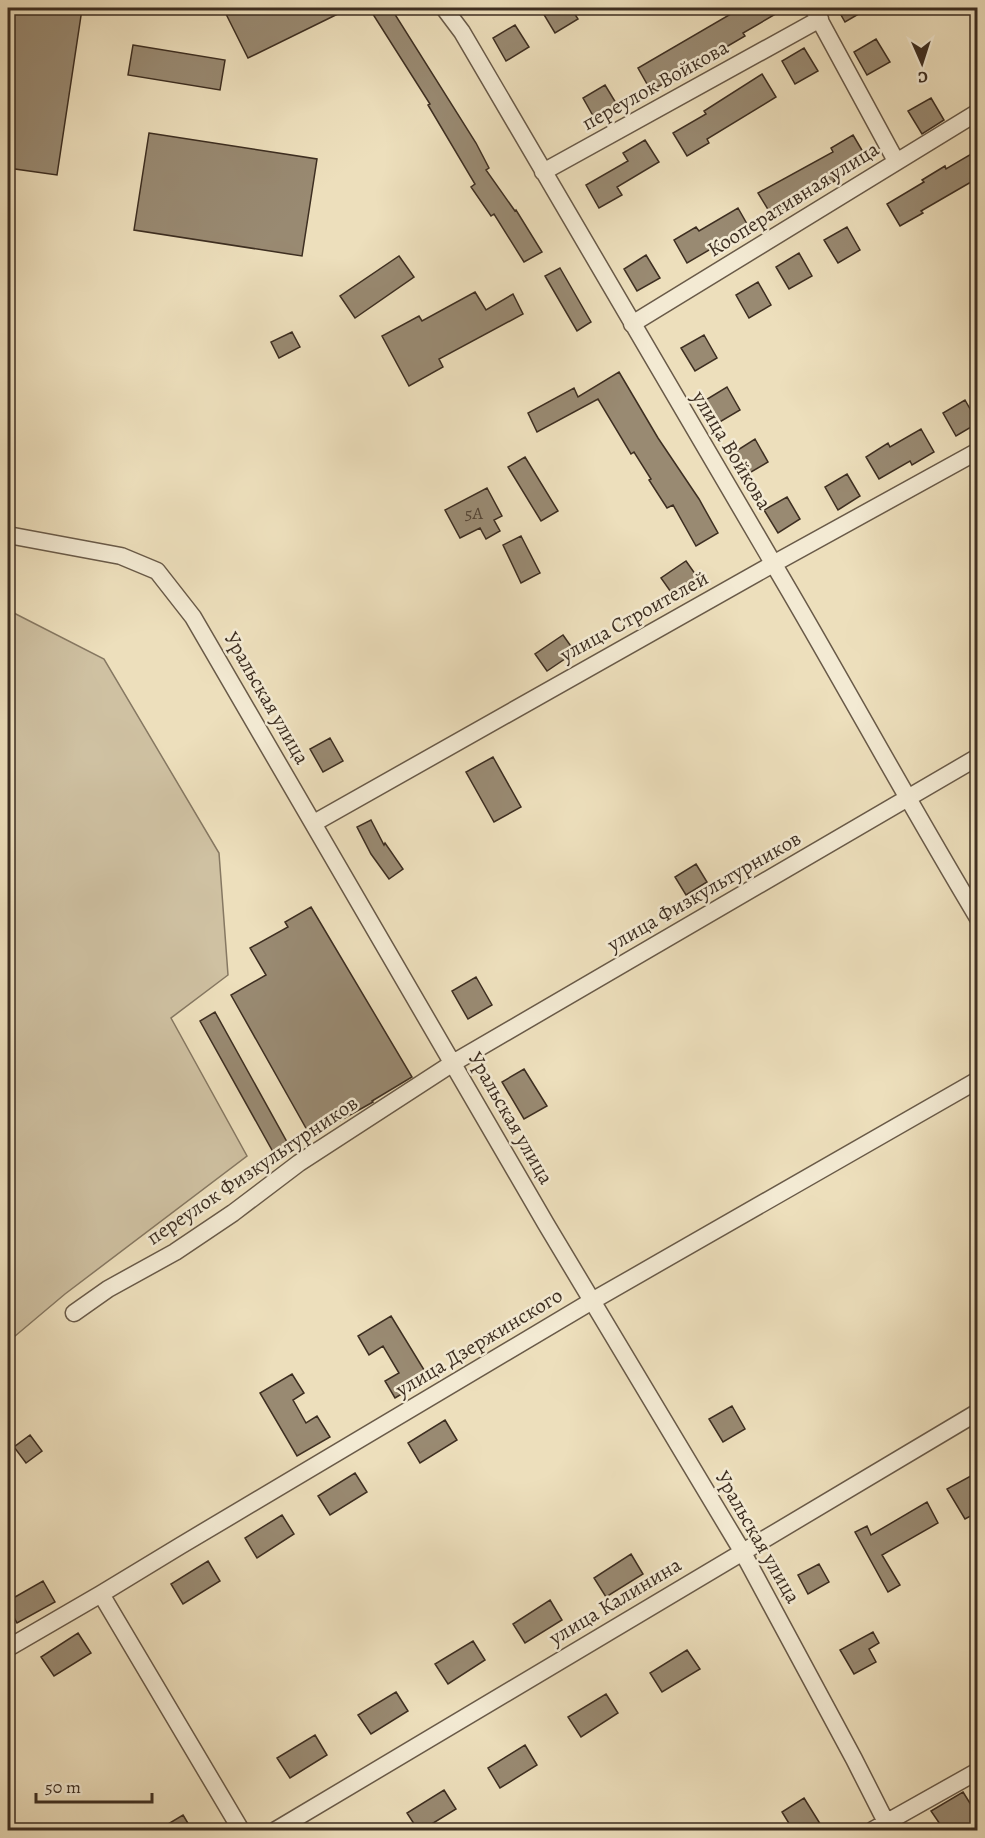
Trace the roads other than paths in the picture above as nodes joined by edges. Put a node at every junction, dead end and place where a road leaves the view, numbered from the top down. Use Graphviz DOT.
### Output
graph roads {
  1 [pos="444,8"];
  2 [pos="816,13"];
  3 [pos="978,112"];
  4 [pos="896,161"];
  5 [pos="543,172"];
  6 [pos="632,324"];
  7 [pos="978,451"];
  8 [pos="8,535"];
  9 [pos="773,564"];
  10 [pos="978,757"];
  11 [pos="907,799"];
  12 [pos="314,823"];
  13 [pos="978,918"];
  14 [pos="453,1063"];
  15 [pos="978,1080"];
  16 [pos="592,1301"];
  17 [pos="74,1313"];
  18 [pos="978,1412"];
  19 [pos="741,1551"];
  20 [pos="101,1594"];
  21 [pos="8,1647"];
  22 [pos="978,1771"];
  23 [pos="883,1828"];
  24 [pos="241,1830"];
  25 [pos="276,1830"];
  1 -- 5 [label="street, улица Войкова"];
  2 -- 4 [label="street"];
  2 -- 5 [label="street, переулок Войкова"];
  3 -- 4 [label="street, Кооперативная улица"];
  4 -- 6 [label="street, Кооперативная улица"];
  5 -- 6 [label="street, улица Войкова"];
  6 -- 9 [label="street, улица Войкова"];
  7 -- 9 [label="street, улица Строителей"];
  8 -- 12 [label="street, Уральская улица"];
  9 -- 11 [label="street, улица Войкова"];
  9 -- 12 [label="street, улица Строителей"];
  10 -- 11 [label="street, улица Физкультурников"];
  11 -- 13 [label="street, улица Войкова"];
  11 -- 14 [label="street, улица Физкультурников"];
  12 -- 14 [label="street, Уральская улица"];
  14 -- 16 [label="street, Уральская улица"];
  14 -- 17 [label="street, переулок Физкультурников"];
  15 -- 16 [label="street, улица Дзержинского"];
  16 -- 19 [label="street, Уральская улица"];
  16 -- 20 [label="street, улица Дзержинского"];
  18 -- 19 [label="street, улица Калинина"];
  19 -- 23 [label="street, Уральская улица"];
  19 -- 25 [label="street, улица Калинина"];
  20 -- 21 [label="street, улица Дзержинского"];
  20 -- 24 [label="street"];
  22 -- 23 [label="street"];
}
